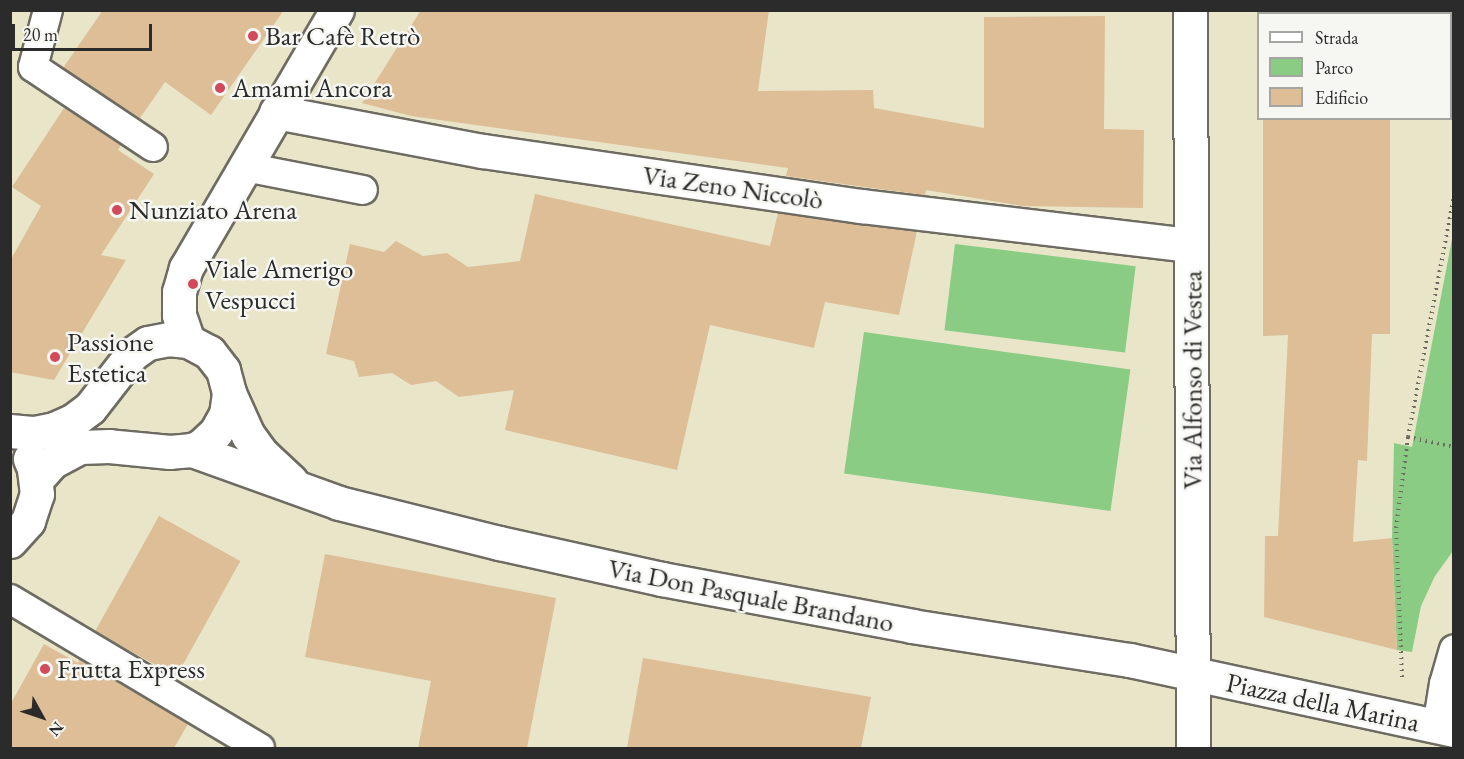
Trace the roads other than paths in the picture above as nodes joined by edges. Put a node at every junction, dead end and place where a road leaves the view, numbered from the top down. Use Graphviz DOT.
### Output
graph roads {
  1 [pos="48,10"];
  2 [pos="1190,10"];
  3 [pos="333,11"];
  4 [pos="276,112"];
  5 [pos="153,147"];
  6 [pos="245,167"];
  7 [pos="363,190"];
  8 [pos="1191,245"];
  9 [pos="188,340"];
  10 [pos="229,393"];
  11 [pos="10,432"];
  12 [pos="192,450"];
  13 [pos="36,480"];
  14 [pos="313,495"];
  15 [pos="10,541"];
  16 [pos="10,599"];
  17 [pos="1454,650"];
  18 [pos="1192,674"];
  19 [pos="1445,728"];
  20 [pos="228,740"];
  21 [pos="260,748"];
  22 [pos="1193,748"];
  1 -- 5 [label="lane"];
  2 -- 8 [label="street, Via Alfonso di Vestea"];
  3 -- 4 [label="street"];
  4 -- 6 [label="street"];
  4 -- 8 [label="street, Via Zeno Niccolò"];
  6 -- 7 [label="lane"];
  6 -- 9 [label="street"];
  8 -- 18 [label="street, Via Alfonso di Vestea"];
  9 -- 10 [label="street"];
  9 -- 11 [label="street"];
  10 -- 12 [label="street"];
  10 -- 14 [label="street, Via Don Pasquale Brandano"];
  11 -- 13 [label="street"];
  12 -- 13 [label="street"];
  12 -- 14 [label="street, Via Don Pasquale Brandano"];
  13 -- 15 [label="street"];
  14 -- 18 [label="street, Via Don Pasquale Brandano"];
  16 -- 20 [label="lane"];
  17 -- 19 [label="lane"];
  18 -- 19 [label="street, Piazza della Marina"];
  18 -- 22 [label="street, Via Alfonso di Vestea"];
  20 -- 21 [label="lane"];
}
